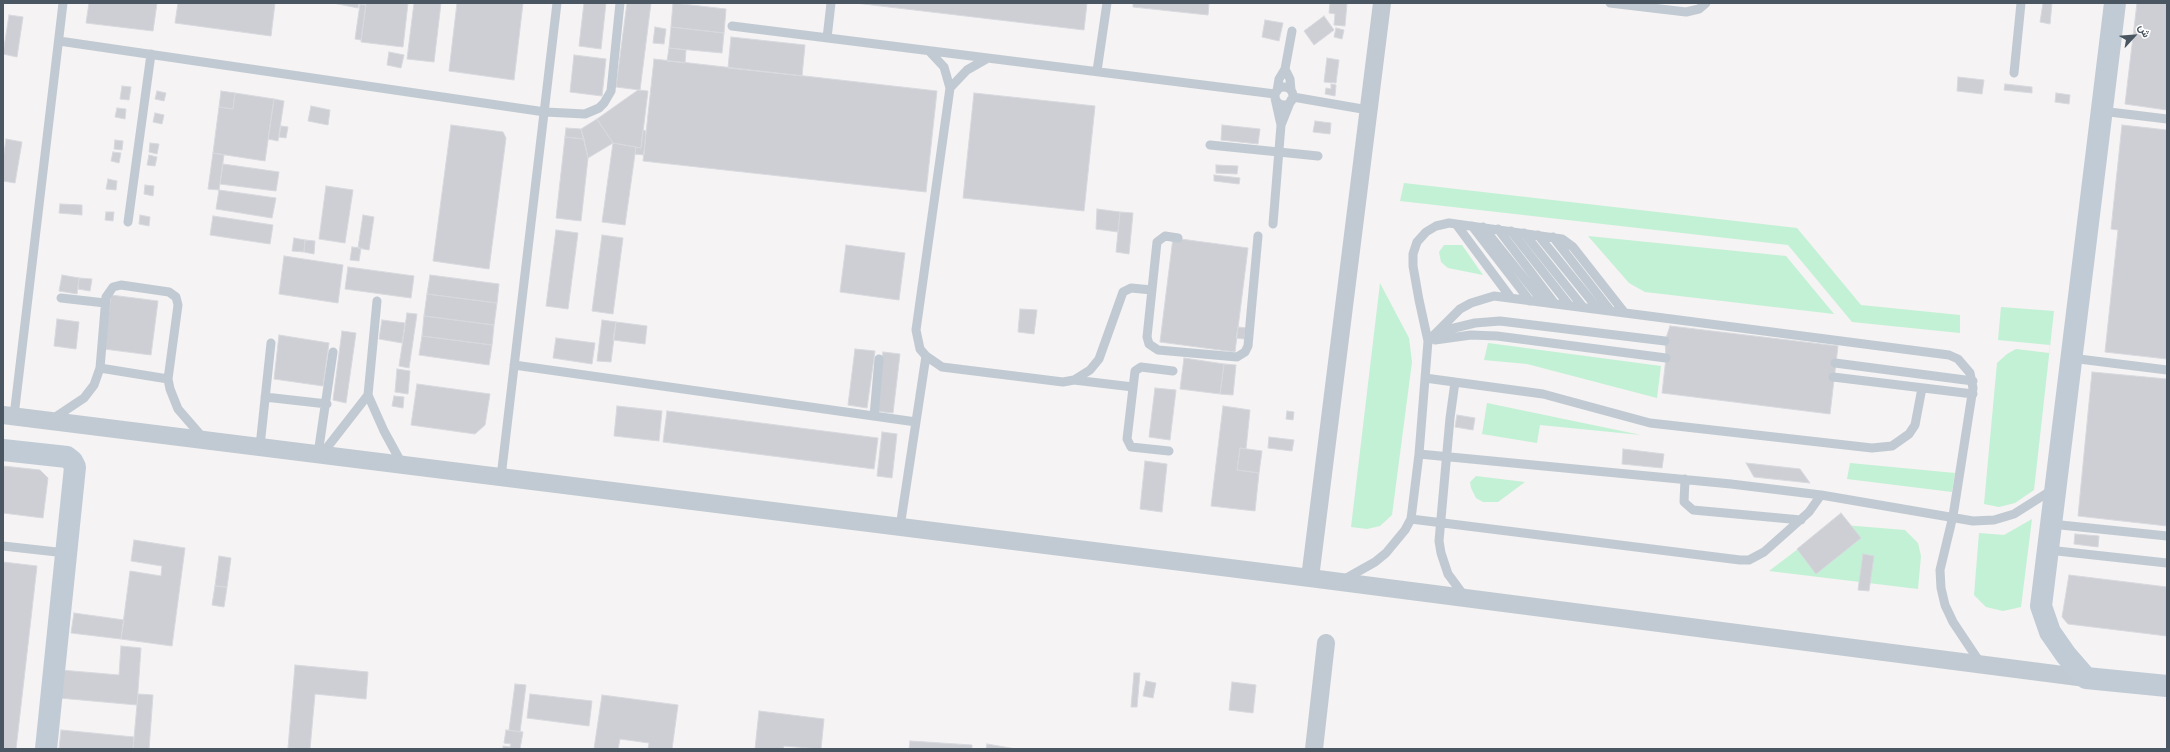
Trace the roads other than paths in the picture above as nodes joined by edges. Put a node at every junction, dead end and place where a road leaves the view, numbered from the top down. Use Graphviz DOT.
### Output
graph roads {
  1 [pos="63,3"];
  2 [pos="558,3"];
  3 [pos="620,3"];
  4 [pos="831,3"];
  5 [pos="1107,3"];
  6 [pos="1382,3"];
  7 [pos="1610,3"];
  8 [pos="1706,3"];
  9 [pos="2021,3"];
  10 [pos="2115,3"];
  11 [pos="732,26"];
  12 [pos="1292,30"];
  13 [pos="827,38"];
  14 [pos="59,41"];
  15 [pos="929,51"];
  16 [pos="151,54"];
  17 [pos="989,58"];
  18 [pos="1285,69"];
  19 [pos="1096,72"];
  20 [pos="2014,73"];
  21 [pos="950,88"];
  22 [pos="1276,94"];
  23 [pos="1291,96"];
  24 [pos="1368,110"];
  25 [pos="2101,111"];
  26 [pos="544,112"];
  27 [pos="2167,119"];
  28 [pos="1281,125"];
  29 [pos="1210,145"];
  30 [pos="1279,152"];
  31 [pos="1318,156"];
  32 [pos="128,222"];
  33 [pos="1273,224"];
  34 [pos="1456,224"];
  35 [pos="1472,226"];
  36 [pos="1483,227"];
  37 [pos="1498,229"];
  38 [pos="1511,231"];
  39 [pos="1524,233"];
  40 [pos="1538,235"];
  41 [pos="1258,236"];
  42 [pos="1553,237"];
  43 [pos="1178,238"];
  44 [pos="1152,290"];
  45 [pos="61,298"];
  46 [pos="1511,298"];
  47 [pos="377,301"];
  48 [pos="1530,301"];
  49 [pos="1543,302"];
  50 [pos="105,303"];
  51 [pos="1555,304"];
  52 [pos="1569,305"];
  53 [pos="1583,307"];
  54 [pos="1598,309"];
  55 [pos="1610,310"];
  56 [pos="1624,312"];
  57 [pos="1428,341"];
  58 [pos="1665,341"];
  59 [pos="271,343"];
  60 [pos="333,352"];
  61 [pos="926,356"];
  62 [pos="1666,358"];
  63 [pos="2071,358"];
  64 [pos="879,359"];
  65 [pos="1835,363"];
  66 [pos="514,365"];
  67 [pos="100,368"];
  68 [pos="2167,370"];
  69 [pos="1173,371"];
  70 [pos="1833,377"];
  71 [pos="1425,378"];
  72 [pos="168,379"];
  73 [pos="1074,380"];
  74 [pos="1455,382"];
  75 [pos="1973,382"];
  76 [pos="1133,387"];
  77 [pos="1922,388"];
  78 [pos="1973,394"];
  79 [pos="368,395"];
  80 [pos="265,397"];
  81 [pos="327,404"];
  82 [pos="9,415"];
  83 [pos="874,416"];
  84 [pos="50,420"];
  85 [pos="916,422"];
  86 [pos="205,440"];
  87 [pos="260,446"];
  88 [pos="3,450"];
  89 [pos="1169,451"];
  90 [pos="320,454"];
  91 [pos="1419,454"];
  92 [pos="1446,457"];
  93 [pos="402,464"];
  94 [pos="501,477"];
  95 [pos="1685,479"];
  96 [pos="2055,488"];
  97 [pos="1821,495"];
  98 [pos="1952,516"];
  99 [pos="1410,519"];
  100 [pos="1801,520"];
  101 [pos="1441,521"];
  102 [pos="2051,524"];
  103 [pos="900,527"];
  104 [pos="2167,536"];
  105 [pos="3,546"];
  106 [pos="2048,550"];
  107 [pos="66,553"];
  108 [pos="2167,563"];
  109 [pos="1310,578"];
  110 [pos="1340,582"];
  111 [pos="1466,598"];
  112 [pos="1326,643"];
  113 [pos="1981,664"];
  114 [pos="2086,678"];
  115 [pos="2167,686"];
  116 [pos="46,749"];
  117 [pos="1314,749"];
  1 -- 14 [label="lane"];
  2 -- 26 [label="lane"];
  3 -- 26 [label="lane"];
  4 -- 13 [label="lane"];
  5 -- 19 [label="lane"];
  6 -- 24 [label="street"];
  7 -- 8 [label="lane"];
  9 -- 20 [label="lane"];
  10 -- 25 [label="main road"];
  11 -- 13 [label="lane"];
  12 -- 18 [label="lane"];
  13 -- 15 [label="lane"];
  14 -- 16 [label="lane"];
  14 -- 82 [label="lane"];
  15 -- 17 [label="lane"];
  15 -- 21 [label="lane"];
  16 -- 26 [label="lane"];
  16 -- 32 [label="lane"];
  17 -- 19 [label="lane"];
  17 -- 21 [label="lane"];
  18 -- 22 [label="lane"];
  18 -- 23 [label="lane"];
  19 -- 22 [label="lane"];
  21 -- 61 [label="lane"];
  22 -- 23 [label="lane"];
  22 -- 23 [label="lane"];
  22 -- 28 [label="lane"];
  23 -- 24 [label="lane"];
  23 -- 28 [label="lane"];
  24 -- 109 [label="street"];
  25 -- 27 [label="lane"];
  25 -- 63 [label="main road"];
  26 -- 66 [label="lane"];
  28 -- 30 [label="lane"];
  29 -- 30 [label="lane"];
  30 -- 31 [label="lane"];
  30 -- 33 [label="lane"];
  34 -- 35 [label="lane"];
  34 -- 46 [label="lane"];
  34 -- 57 [label="lane"];
  35 -- 36 [label="lane"];
  35 -- 48 [label="lane"];
  36 -- 37 [label="lane"];
  36 -- 49 [label="lane"];
  37 -- 38 [label="lane"];
  37 -- 51 [label="lane"];
  38 -- 39 [label="lane"];
  38 -- 52 [label="lane"];
  39 -- 40 [label="lane"];
  39 -- 53 [label="lane"];
  40 -- 42 [label="lane"];
  40 -- 54 [label="lane"];
  41 -- 44 [label="lane"];
  42 -- 55 [label="lane"];
  42 -- 56 [label="lane"];
  43 -- 44 [label="lane"];
  44 -- 73 [label="lane"];
  45 -- 50 [label="lane"];
  46 -- 48 [label="lane"];
  46 -- 57 [label="lane"];
  47 -- 79 [label="lane"];
  48 -- 49 [label="lane"];
  49 -- 51 [label="lane"];
  50 -- 67 [label="lane"];
  50 -- 72 [label="lane"];
  51 -- 52 [label="lane"];
  52 -- 53 [label="lane"];
  53 -- 54 [label="lane"];
  54 -- 55 [label="lane"];
  55 -- 56 [label="lane"];
  56 -- 75 [label="lane"];
  57 -- 58 [label="lane"];
  57 -- 62 [label="lane"];
  57 -- 71 [label="lane"];
  59 -- 80 [label="lane"];
  60 -- 81 [label="lane"];
  61 -- 73 [label="lane"];
  61 -- 85 [label="lane"];
  63 -- 68 [label="lane"];
  63 -- 96 [label="main road"];
  64 -- 83 [label="lane"];
  65 -- 75 [label="lane"];
  66 -- 83 [label="lane"];
  66 -- 94 [label="lane"];
  67 -- 72 [label="lane"];
  67 -- 84 [label="lane"];
  69 -- 76 [label="lane"];
  70 -- 77 [label="lane"];
  71 -- 74 [label="lane"];
  71 -- 91 [label="lane"];
  72 -- 86 [label="lane"];
  73 -- 76 [label="lane"];
  74 -- 77 [label="lane"];
  74 -- 92 [label="lane"];
  75 -- 78 [label="lane"];
  76 -- 89 [label="lane"];
  77 -- 78 [label="lane"];
  78 -- 98 [label="lane"];
  79 -- 90 [label="lane"];
  79 -- 93 [label="lane"];
  80 -- 81 [label="lane"];
  80 -- 87 [label="lane"];
  81 -- 90 [label="lane"];
  82 -- 84 [label="street"];
  83 -- 85 [label="lane"];
  84 -- 86 [label="street"];
  85 -- 103 [label="lane"];
  86 -- 87 [label="street"];
  87 -- 90 [label="street"];
  88 -- 107 [label="main road"];
  90 -- 93 [label="street"];
  91 -- 92 [label="lane"];
  91 -- 99 [label="lane"];
  92 -- 95 [label="lane"];
  92 -- 101 [label="lane"];
  93 -- 94 [label="street"];
  94 -- 103 [label="street"];
  95 -- 97 [label="lane"];
  95 -- 100 [label="lane"];
  96 -- 98 [label="lane"];
  96 -- 102 [label="main road"];
  97 -- 98 [label="lane"];
  97 -- 100 [label="lane"];
  98 -- 113 [label="lane"];
  99 -- 101 [label="lane"];
  99 -- 110 [label="lane"];
  100 -- 101 [label="lane"];
  101 -- 111 [label="lane"];
  102 -- 104 [label="lane"];
  102 -- 106 [label="main road"];
  103 -- 109 [label="street"];
  105 -- 107 [label="lane"];
  106 -- 108 [label="lane"];
  106 -- 114 [label="main road"];
  107 -- 116 [label="main road"];
  109 -- 110 [label="street"];
  110 -- 111 [label="street"];
  111 -- 113 [label="street"];
  112 -- 117 [label="street"];
  113 -- 114 [label="street"];
  114 -- 115 [label="main road"];
}
